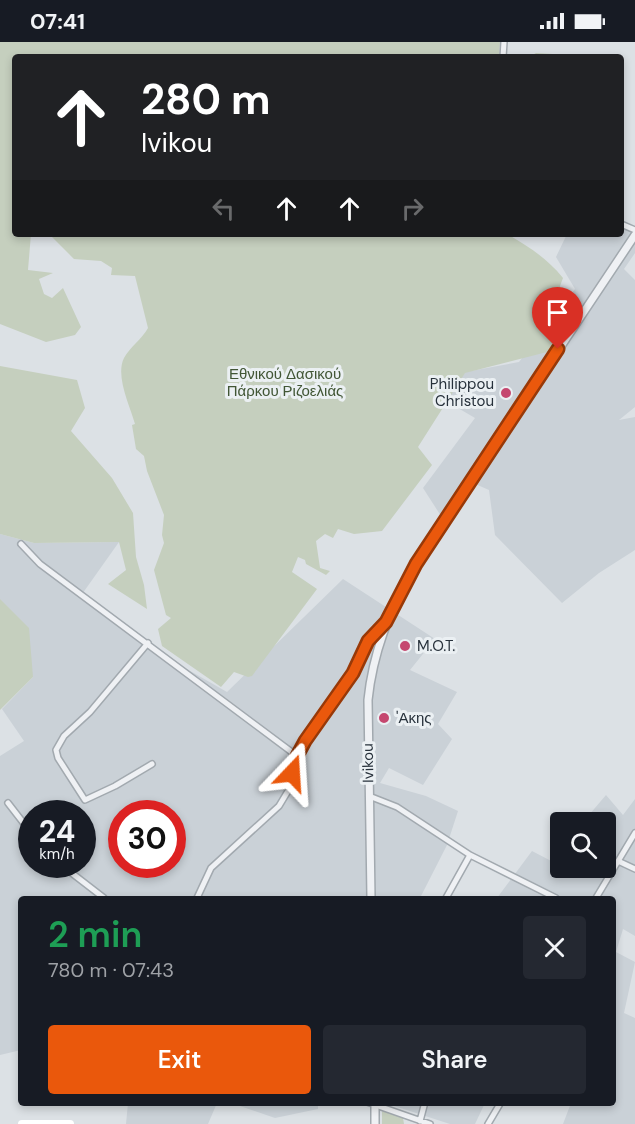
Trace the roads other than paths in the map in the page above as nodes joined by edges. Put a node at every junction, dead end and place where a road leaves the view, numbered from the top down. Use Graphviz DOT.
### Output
graph roads {
  1 [pos="635,235"];
  2 [pos="21,544"];
  3 [pos="386,622"];
  4 [pos="148,642"];
  5 [pos="297,756"];
  6 [pos="152,764"];
  7 [pos="369,796"];
  8 [pos="8,803"];
  9 [pos="18,816"];
  10 [pos="635,833"];
  11 [pos="470,855"];
  12 [pos="618,861"];
  13 [pos="635,869"];
  14 [pos="78,878"];
  15 [pos="101,896"];
  16 [pos="198,896"];
  17 [pos="371,896"];
  18 [pos="447,896"];
  19 [pos="552,896"];
  20 [pos="597,896"];
  21 [pos="375,1106"];
  22 [pos="380,1106"];
  23 [pos="424,1106"];
  24 [pos="499,1106"];
  25 [pos="420,1121"];
  26 [pos="37,1123"];
  27 [pos="22,1124"];
  28 [pos="70,1124"];
  29 [pos="375,1124"];
  30 [pos="430,1124"];
  31 [pos="488,1124"];
  1 -- 3 [label="street, Ivikou"];
  2 -- 4 [label="street"];
  3 -- 5 [label="street"];
  3 -- 7 [label="street, Ivikou"];
  4 -- 5 [label="street"];
  4 -- 6 [label="street"];
  5 -- 16 [label="street"];
  7 -- 11 [label="street"];
  7 -- 17 [label="street, Ivikou"];
  8 -- 9 [label="street"];
  10 -- 12 [label="street"];
  11 -- 18 [label="street"];
  11 -- 19 [label="street"];
  12 -- 13 [label="street"];
  12 -- 20 [label="street"];
  14 -- 15 [label="street"];
  21 -- 29 [label="street"];
  22 -- 25 [label="street"];
  23 -- 25 [label="street"];
  24 -- 31 [label="street"];
  25 -- 30 [label="street"];
  26 -- 27 [label="main road"];
  26 -- 28 [label="main road"];
}
